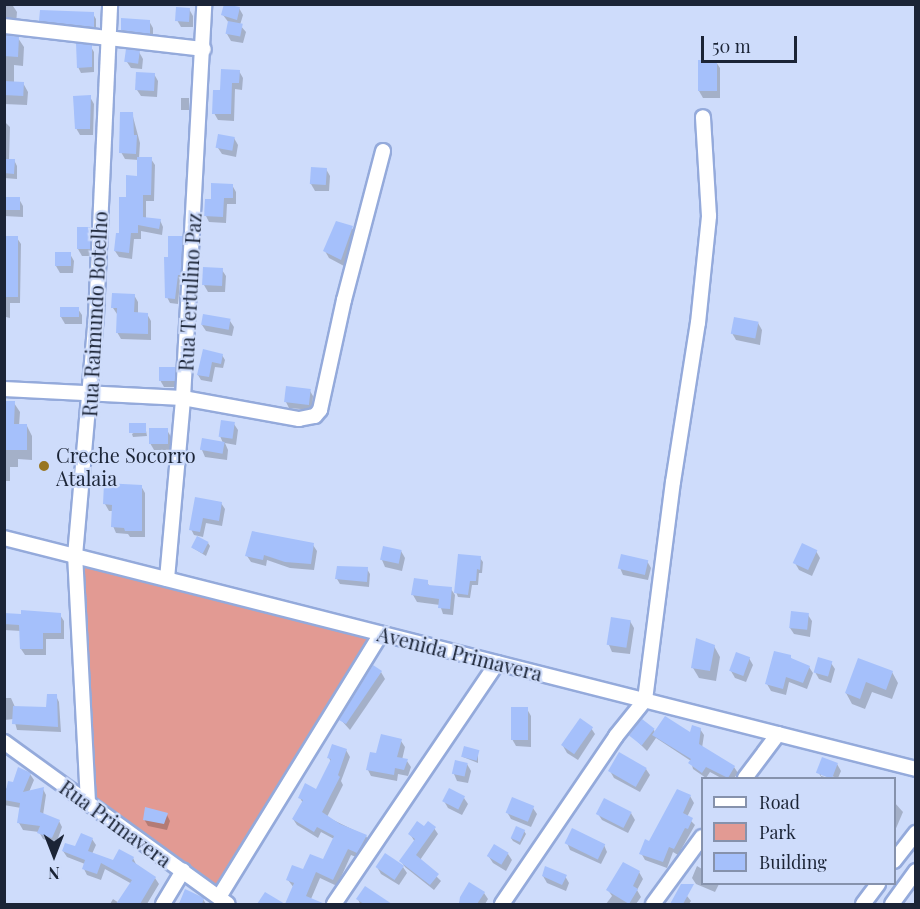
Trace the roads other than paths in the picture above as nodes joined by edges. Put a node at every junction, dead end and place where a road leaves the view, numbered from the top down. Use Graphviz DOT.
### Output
graph roads {
  1 [pos="110,4"];
  2 [pos="204,4"];
  3 [pos="4,26"];
  4 [pos="109,37"];
  5 [pos="204,49"];
  6 [pos="703,117"];
  7 [pos="383,151"];
  8 [pos="4,389"];
  9 [pos="91,394"];
  10 [pos="183,398"];
  11 [pos="4,538"];
  12 [pos="75,556"];
  13 [pos="167,579"];
  14 [pos="381,634"];
  15 [pos="497,663"];
  16 [pos="645,700"];
  17 [pos="778,734"];
  18 [pos="4,742"];
  19 [pos="915,769"];
  20 [pos="746,777"];
  21 [pos="87,802"];
  22 [pos="915,833"];
  23 [pos="701,838"];
  24 [pos="896,858"];
  25 [pos="183,871"];
  26 [pos="915,871"];
  27 [pos="877,885"];
  28 [pos="224,901"];
  29 [pos="163,904"];
  30 [pos="334,904"];
  31 [pos="502,904"];
  32 [pos="653,904"];
  33 [pos="862,904"];
  34 [pos="892,904"];
  1 -- 4 [label="street, Rua Raimundo Botelho"];
  2 -- 5 [label="street, Rua Tertulino Paz"];
  3 -- 4 [label="street"];
  4 -- 5 [label="street"];
  4 -- 9 [label="street, Rua Raimundo Botelho"];
  5 -- 10 [label="street, Rua Tertulino Paz"];
  6 -- 16 [label="street"];
  7 -- 10 [label="street"];
  8 -- 9 [label="street"];
  9 -- 10 [label="street"];
  9 -- 12 [label="street, Rua Raimundo Botelho"];
  10 -- 13 [label="street, Rua Tertulino Paz"];
  11 -- 12 [label="street, Avenida Primavera"];
  12 -- 13 [label="street, Avenida Primavera"];
  12 -- 21 [label="street, Rua Raimundo Botelho"];
  13 -- 14 [label="street, Avenida Primavera"];
  14 -- 15 [label="street, Avenida Primavera"];
  14 -- 28 [label="street"];
  15 -- 16 [label="street, Avenida Primavera"];
  15 -- 30 [label="street"];
  16 -- 17 [label="street, Avenida Primavera"];
  16 -- 31 [label="street"];
  17 -- 19 [label="street, Avenida Primavera"];
  17 -- 20 [label="street"];
  18 -- 21 [label="street, Rua Primavera"];
  21 -- 25 [label="street, Rua Primavera"];
  22 -- 24 [label="street"];
  23 -- 32 [label="street"];
  25 -- 28 [label="street, Rua Primavera"];
  25 -- 29 [label="street"];
  26 -- 34 [label="street"];
  27 -- 33 [label="street"];
}
